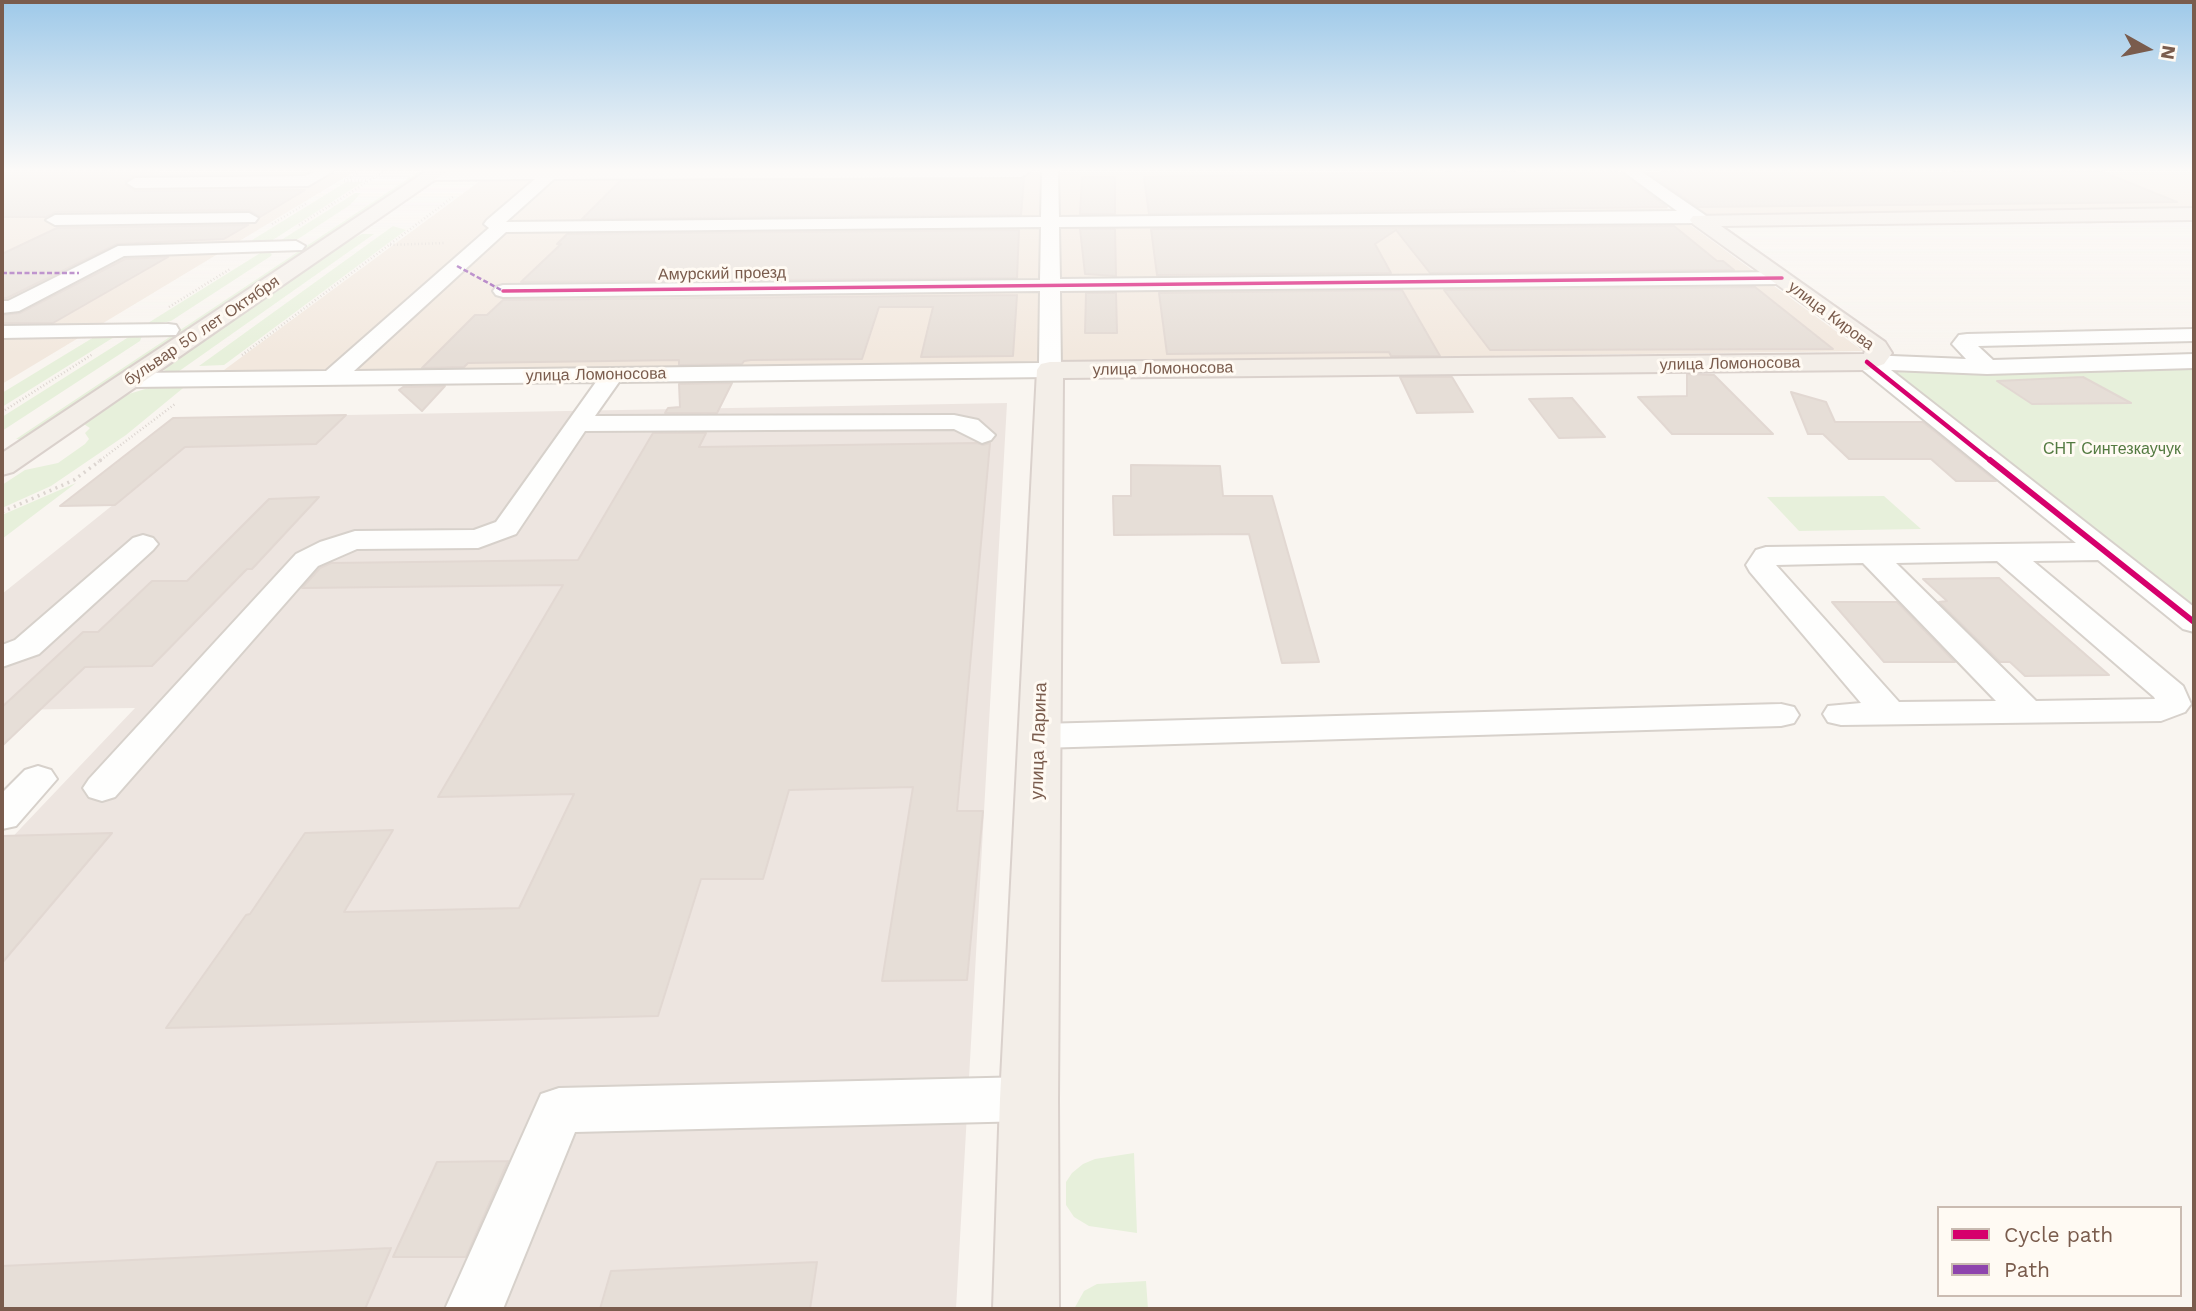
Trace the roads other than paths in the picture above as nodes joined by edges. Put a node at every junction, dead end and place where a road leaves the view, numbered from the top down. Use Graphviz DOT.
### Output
graph roads {
  1 [pos="315,233"];
  2 [pos="347,233"];
  3 [pos="494,233"];
  4 [pos="1050,233"];
  5 [pos="1719,233"];
  6 [pos="296,246"];
  7 [pos="1782,278"];
  8 [pos="1050,285"];
  9 [pos="503,290"];
  10 [pos="2,307"];
  11 [pos="168,330"];
  12 [pos="2,332"];
  13 [pos="2194,335"];
  14 [pos="2194,361"];
  15 [pos="1867,362"];
  16 [pos="1987,367"];
  17 [pos="1050,370"];
  18 [pos="612,375"];
  19 [pos="332,377"];
  20 [pos="131,380"];
  21 [pos="57,401"];
  22 [pos="576,424"];
  23 [pos="982,435"];
  24 [pos="2,466"];
  25 [pos="143,544"];
  26 [pos="2105,551"];
  27 [pos="2004,552"];
  28 [pos="1870,554"];
  29 [pos="2194,622"];
  30 [pos="2,657"];
  31 [pos="2026,711"];
  32 [pos="1889,713"];
  33 [pos="1841,714"];
  34 [pos="1781,715"];
  35 [pos="1040,736"];
  36 [pos="38,779"];
  37 [pos="102,788"];
  38 [pos="2,816"];
  39 [pos="1029,1099"];
  40 [pos="474,1309"];
  41 [pos="1026,1309"];
  1 -- 6 [label="main road, бульвар 50 лет Октября"];
  2 -- 20 [label="main road, бульвар 50 лет Октября"];
  3 -- 19 [label="street"];
  4 -- 8 [label="street, улица Ларина"];
  5 -- 7 [label="main road, улица Кирова"];
  6 -- 10 [label="street"];
  6 -- 11 [label="main road, бульвар 50 лет Октября"];
  7 -- 8 [label="street, Амурский проезд"];
  7 -- 15 [label="main road, улица Кирова"];
  8 -- 9 [label="street, Амурский проезд"];
  8 -- 17 [label="street, улица Ларина"];
  11 -- 12 [label="street"];
  11 -- 21 [label="main road, бульвар 50 лет Октября"];
  13 -- 16 [label="street"];
  14 -- 16 [label="street, улица Ломоносова"];
  15 -- 16 [label="street, улица Ломоносова"];
  15 -- 17 [label="main road, улица Ломоносова"];
  15 -- 26 [label="street"];
  17 -- 18 [label="street, улица Ломоносова"];
  17 -- 35 [label="main road, улица Ларина"];
  18 -- 19 [label="street, улица Ломоносова"];
  18 -- 22 [label="street"];
  19 -- 20 [label="street, улица Ломоносова"];
  20 -- 24 [label="main road, бульвар 50 лет Октября"];
  22 -- 23 [label="street"];
  22 -- 37 [label="street"];
  25 -- 30 [label="street"];
  26 -- 27 [label="street"];
  26 -- 29 [label="street"];
  27 -- 28 [label="street"];
  27 -- 31 [label="street"];
  28 -- 31 [label="street"];
  28 -- 32 [label="street"];
  31 -- 32 [label="street"];
  32 -- 33 [label="street"];
  34 -- 35 [label="street"];
  35 -- 39 [label="main road, улица Ларина"];
  36 -- 38 [label="street"];
  39 -- 40 [label="street"];
  39 -- 41 [label="main road, улица Ларина"];
}
